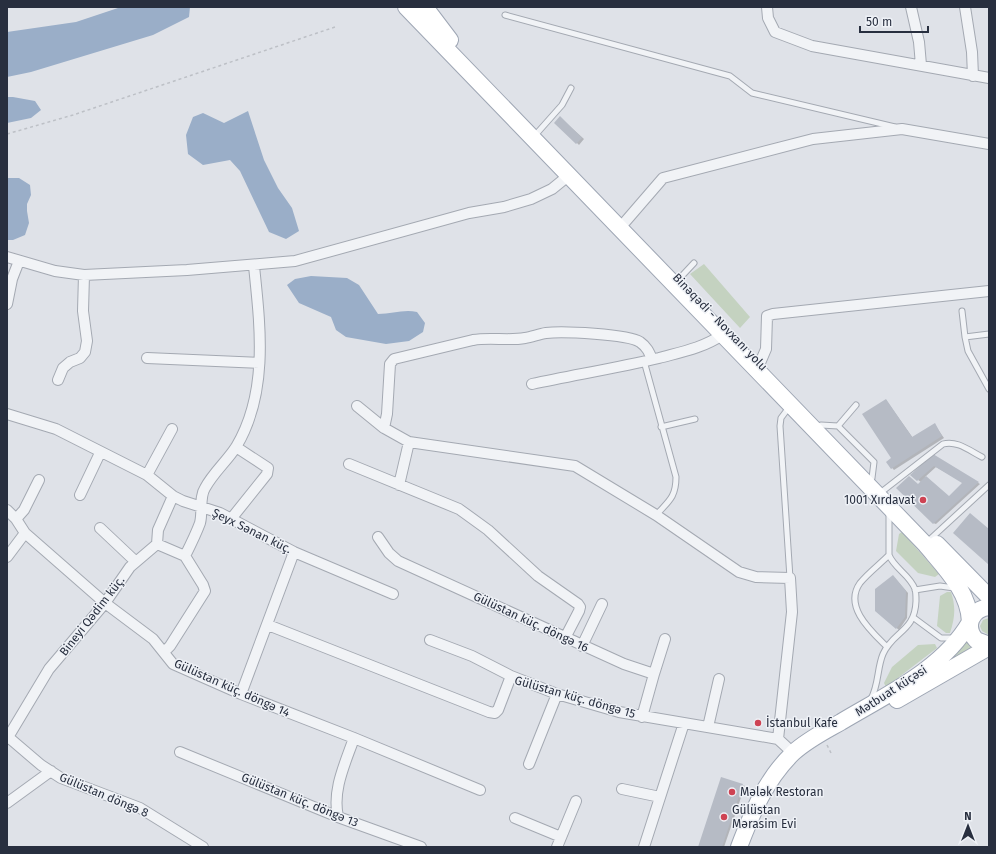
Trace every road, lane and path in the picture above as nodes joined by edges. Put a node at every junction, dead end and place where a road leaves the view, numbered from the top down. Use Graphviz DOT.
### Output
graph roads {
  1 [pos="406,7"];
  2 [pos="418,7"];
  3 [pos="425,7"];
  4 [pos="767,7"];
  5 [pos="911,7"];
  6 [pos="965,7"];
  7 [pos="505,15"];
  8 [pos="335,26"];
  9 [pos="454,44"];
  10 [pos="921,65"];
  11 [pos="973,76"];
  12 [pos="989,78"];
  13 [pos="571,88"];
  14 [pos="902,129"];
  15 [pos="538,132"];
  16 [pos="7,134"];
  17 [pos="989,144"];
  18 [pos="568,176"];
  19 [pos="624,222"];
  20 [pos="7,257"];
  21 [pos="19,261"];
  22 [pos="694,263"];
  23 [pos="254,266"];
  24 [pos="84,275"];
  25 [pos="679,279"];
  26 [pos="989,291"];
  27 [pos="7,304"];
  28 [pos="962,312"];
  29 [pos="989,334"];
  30 [pos="722,335"];
  31 [pos="965,337"];
  32 [pos="147,358"];
  33 [pos="648,360"];
  34 [pos="259,363"];
  35 [pos="760,363"];
  36 [pos="58,380"];
  37 [pos="532,384"];
  38 [pos="989,389"];
  39 [pos="790,405"];
  40 [pos="856,405"];
  41 [pos="357,406"];
  42 [pos="7,414"];
  43 [pos="695,419"];
  44 [pos="821,425"];
  45 [pos="838,426"];
  46 [pos="661,427"];
  47 [pos="384,428"];
  48 [pos="172,429"];
  49 [pos="409,442"];
  50 [pos="236,447"];
  51 [pos="100,453"];
  52 [pos="982,457"];
  53 [pos="348,464"];
  54 [pos="147,475"];
  55 [pos="872,478"];
  56 [pos="38,480"];
  57 [pos="399,485"];
  58 [pos="989,485"];
  59 [pos="80,495"];
  60 [pos="173,496"];
  61 [pos="885,498"];
  62 [pos="202,508"];
  63 [pos="7,510"];
  64 [pos="656,515"];
  65 [pos="16,519"];
  66 [pos="231,519"];
  67 [pos="100,528"];
  68 [pos="25,533"];
  69 [pos="378,537"];
  70 [pos="928,541"];
  71 [pos="157,544"];
  72 [pos="294,552"];
  73 [pos="889,554"];
  74 [pos="185,556"];
  75 [pos="7,557"];
  76 [pos="136,561"];
  77 [pos="790,578"];
  78 [pos="916,590"];
  79 [pos="961,592"];
  80 [pos="392,594"];
  81 [pos="989,597"];
  82 [pos="105,603"];
  83 [pos="602,604"];
  84 [pos="989,607"];
  85 [pos="914,618"];
  86 [pos="268,624"];
  87 [pos="966,628"];
  88 [pos="565,638"];
  89 [pos="430,640"];
  90 [pos="666,640"];
  91 [pos="582,646"];
  92 [pos="989,646"];
  93 [pos="887,647"];
  94 [pos="164,652"];
  95 [pos="654,674"];
  96 [pos="511,676"];
  97 [pos="719,679"];
  98 [pos="241,694"];
  99 [pos="557,694"];
  100 [pos="865,708"];
  101 [pos="642,717"];
  102 [pos="684,723"];
  103 [pos="708,727"];
  104 [pos="7,737"];
  105 [pos="354,738"];
  106 [pos="778,738"];
  107 [pos="180,752"];
  108 [pos="793,754"];
  109 [pos="529,764"];
  110 [pos="51,771"];
  111 [pos="622,789"];
  112 [pos="480,790"];
  113 [pos="660,797"];
  114 [pos="576,801"];
  115 [pos="7,803"];
  116 [pos="338,816"];
  117 [pos="515,818"];
  118 [pos="561,837"];
  119 [pos="202,847"];
  120 [pos="421,847"];
  121 [pos="557,847"];
  122 [pos="644,847"];
  123 [pos="739,847"];
  124 [pos="749,847"];
  1 -- 18 [label="main road"];
  2 -- 9 [label="main road"];
  3 -- 9 [label="main road"];
  4 -- 10 [label="street"];
  5 -- 10 [label="street"];
  6 -- 11 [label="street"];
  7 -- 14 [label="lane"];
  8 -- 16 [label="path"];
  9 -- 15 [label="main road, Binəqədi - Novxanı yolu"];
  10 -- 11 [label="street"];
  11 -- 12 [label="street"];
  13 -- 15 [label="lane"];
  14 -- 17 [label="street"];
  14 -- 19 [label="street"];
  15 -- 19 [label="main road, Binəqədi - Novxanı yolu"];
  18 -- 23 [label="street"];
  18 -- 30 [label="main road"];
  19 -- 25 [label="main road, Binəqədi - Novxanı yolu"];
  20 -- 21 [label="street"];
  21 -- 24 [label="street"];
  21 -- 27 [label="street"];
  22 -- 25 [label="lane"];
  23 -- 24 [label="street"];
  23 -- 34 [label="street"];
  24 -- 36 [label="street"];
  25 -- 35 [label="main road, Binəqədi - Novxanı yolu"];
  26 -- 35 [label="street"];
  28 -- 31 [label="lane"];
  29 -- 31 [label="lane"];
  30 -- 33 [label="street"];
  30 -- 39 [label="main road"];
  31 -- 38 [label="lane"];
  32 -- 34 [label="street"];
  33 -- 37 [label="street"];
  33 -- 46 [label="lane"];
  33 -- 47 [label="street"];
  34 -- 50 [label="street"];
  35 -- 44 [label="main road, Binəqədi - Novxanı yolu"];
  39 -- 61 [label="main road"];
  39 -- 77 [label="lane"];
  40 -- 45 [label="lane"];
  41 -- 47 [label="street"];
  42 -- 51 [label="street, Şeyx Sənan küç."];
  43 -- 46 [label="lane"];
  44 -- 45 [label="lane"];
  44 -- 55 [label="main road, Binəqədi - Novxanı yolu"];
  45 -- 55 [label="lane"];
  46 -- 64 [label="lane"];
  47 -- 49 [label="street"];
  48 -- 54 [label="street"];
  49 -- 57 [label="street"];
  49 -- 64 [label="street"];
  50 -- 62 [label="street"];
  50 -- 66 [label="street"];
  51 -- 54 [label="street, Şeyx Sənan küç."];
  51 -- 59 [label="street"];
  52 -- 61 [label="lane"];
  53 -- 57 [label="street"];
  54 -- 60 [label="street, Şeyx Sənan küç."];
  55 -- 61 [label="main road, Binəqədi - Novxanı yolu"];
  56 -- 65 [label="street"];
  57 -- 88 [label="street"];
  58 -- 70 [label="lane"];
  60 -- 62 [label="street, Şeyx Sənan küç."];
  60 -- 71 [label="street"];
  61 -- 70 [label="main road, Binəqədi - Novxanı yolu"];
  61 -- 73 [label="lane"];
  62 -- 66 [label="street, Şeyx Sənan küç."];
  62 -- 74 [label="street"];
  63 -- 65 [label="street, Gülüstan küç. döngə 14"];
  64 -- 77 [label="street"];
  65 -- 68 [label="street, Gülüstan küç. döngə 14"];
  66 -- 72 [label="street, Şeyx Sənan küç."];
  67 -- 76 [label="street"];
  68 -- 75 [label="street"];
  68 -- 82 [label="street, Gülüstan küç. döngə 14"];
  69 -- 88 [label="street, Gülüstan küç. döngə 16"];
  70 -- 79 [label="main road"];
  70 -- 81 [label="main road, Binəqədi - Novxanı yolu"];
  71 -- 74 [label="street"];
  71 -- 76 [label="street, Bineyi Qədim küç."];
  72 -- 80 [label="street, Şeyx Sənan küç."];
  72 -- 86 [label="street"];
  73 -- 78 [label="lane"];
  73 -- 93 [label="lane"];
  74 -- 94 [label="street"];
  76 -- 82 [label="street, Bineyi Qədim küç."];
  77 -- 106 [label="street"];
  78 -- 79 [label="lane"];
  78 -- 85 [label="lane"];
  79 -- 87 [label="main road"];
  82 -- 94 [label="street, Gülüstan küç. döngə 14"];
  82 -- 104 [label="street, Bineyi Qədim küç."];
  83 -- 91 [label="street"];
  84 -- 87 [label="main road, Mətbuat küçəsi"];
  85 -- 87 [label="lane"];
  85 -- 93 [label="lane"];
  86 -- 96 [label="street, Gülüstan küç. döngə 15"];
  86 -- 98 [label="street"];
  87 -- 92 [label="main road"];
  87 -- 100 [label="main road, Mətbuat küçəsi"];
  88 -- 91 [label="street, Gülüstan küç. döngə 16"];
  89 -- 96 [label="street"];
  90 -- 95 [label="street"];
  91 -- 95 [label="street, Gülüstan küç. döngə 16"];
  92 -- 124 [label="main road, Mətbuat küçəsi"];
  93 -- 100 [label="lane"];
  94 -- 98 [label="street, Gülüstan küç. döngə 14"];
  95 -- 101 [label="street"];
  96 -- 99 [label="street, Gülüstan küç. döngə 15"];
  97 -- 103 [label="street"];
  98 -- 105 [label="street, Gülüstan küç. döngə 14"];
  99 -- 101 [label="street, Gülüstan küç. döngə 15"];
  99 -- 109 [label="street"];
  100 -- 108 [label="main road, Mətbuat küçəsi"];
  101 -- 102 [label="street, Gülüstan küç. döngə 15"];
  102 -- 103 [label="street, Gülüstan küç. döngə 15"];
  102 -- 113 [label="street"];
  103 -- 106 [label="street, Gülüstan küç. döngə 15"];
  104 -- 110 [label="street, Gülüstan döngə 8"];
  105 -- 112 [label="street, Gülüstan küç. döngə 14"];
  105 -- 116 [label="street"];
  106 -- 108 [label="street"];
  107 -- 116 [label="street, Gülüstan küç. döngə 13"];
  108 -- 123 [label="main road, Mətbuat küçəsi"];
  110 -- 115 [label="street"];
  110 -- 119 [label="street, Gülüstan döngə 8"];
  111 -- 113 [label="street"];
  113 -- 122 [label="street"];
  114 -- 118 [label="street"];
  116 -- 120 [label="street, Gülüstan küç. döngə 13"];
  117 -- 118 [label="street"];
  118 -- 121 [label="street"];
}
